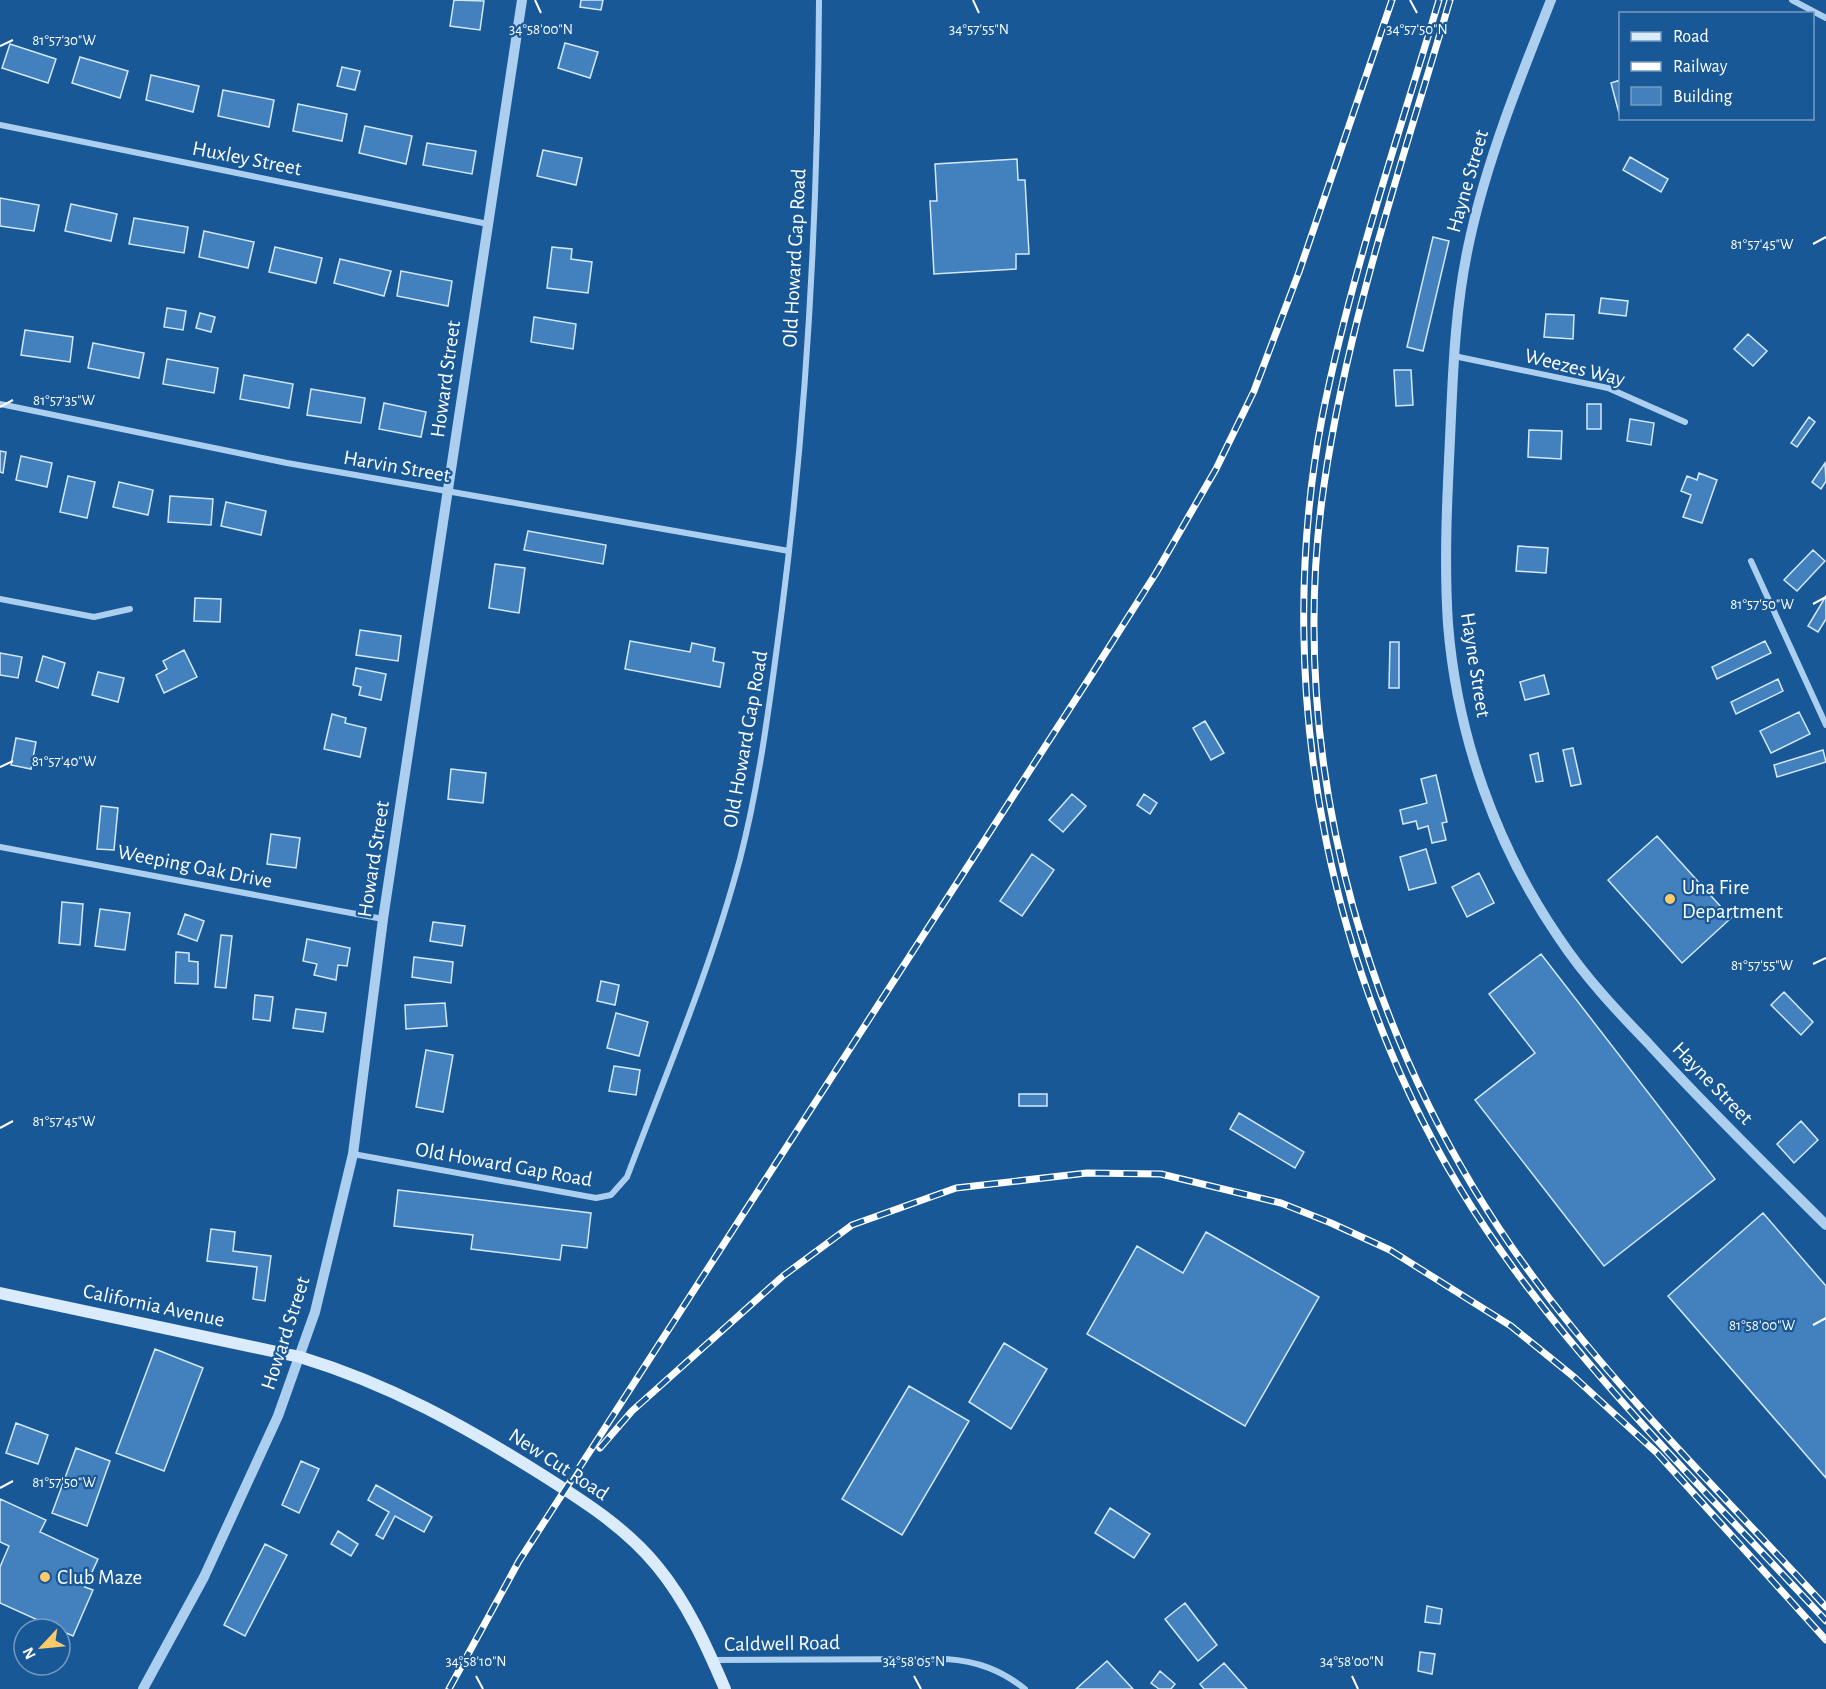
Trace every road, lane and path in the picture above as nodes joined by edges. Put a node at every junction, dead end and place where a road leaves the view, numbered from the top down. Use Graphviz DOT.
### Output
graph roads {
  1 [pos="522,0"];
  2 [pos="819,0"];
  3 [pos="1551,0"];
  4 [pos="1792,0"];
  5 [pos="1826,18"];
  6 [pos="0,125"];
  7 [pos="488,224"];
  8 [pos="1454,356"];
  9 [pos="0,404"];
  10 [pos="1685,422"];
  11 [pos="448,492"];
  12 [pos="789,551"];
  13 [pos="1751,561"];
  14 [pos="0,599"];
  15 [pos="130,609"];
  16 [pos="1826,724"];
  17 [pos="0,847"];
  18 [pos="383,919"];
  19 [pos="353,1154"];
  20 [pos="1826,1225"];
  21 [pos="0,1293"];
  22 [pos="300,1356"];
  23 [pos="713,1660"];
  24 [pos="143,1689"];
  25 [pos="725,1689"];
  26 [pos="1025,1689"];
  1 -- 7 [label="street, Howard Street"];
  2 -- 12 [label="street, Old Howard Gap Road"];
  3 -- 8 [label="street, Hayne Street"];
  4 -- 5 [label="street"];
  6 -- 7 [label="street, Huxley Street"];
  7 -- 11 [label="street, Howard Street"];
  8 -- 10 [label="street, Weezes Way"];
  8 -- 20 [label="street, Hayne Street"];
  9 -- 11 [label="street, Harvin Street"];
  11 -- 12 [label="street, Harvin Street"];
  11 -- 18 [label="street, Howard Street"];
  12 -- 19 [label="street, Old Howard Gap Road"];
  13 -- 16 [label="street"];
  14 -- 15 [label="street"];
  17 -- 18 [label="street, Weeping Oak Drive"];
  18 -- 19 [label="street, Howard Street"];
  19 -- 22 [label="street, Howard Street"];
  21 -- 22 [label="main road, California Avenue"];
  22 -- 23 [label="main road, New Cut Road"];
  22 -- 24 [label="street, Howard Street"];
  23 -- 25 [label="main road, New Cut Road"];
  23 -- 26 [label="street, Caldwell Road"];
}
